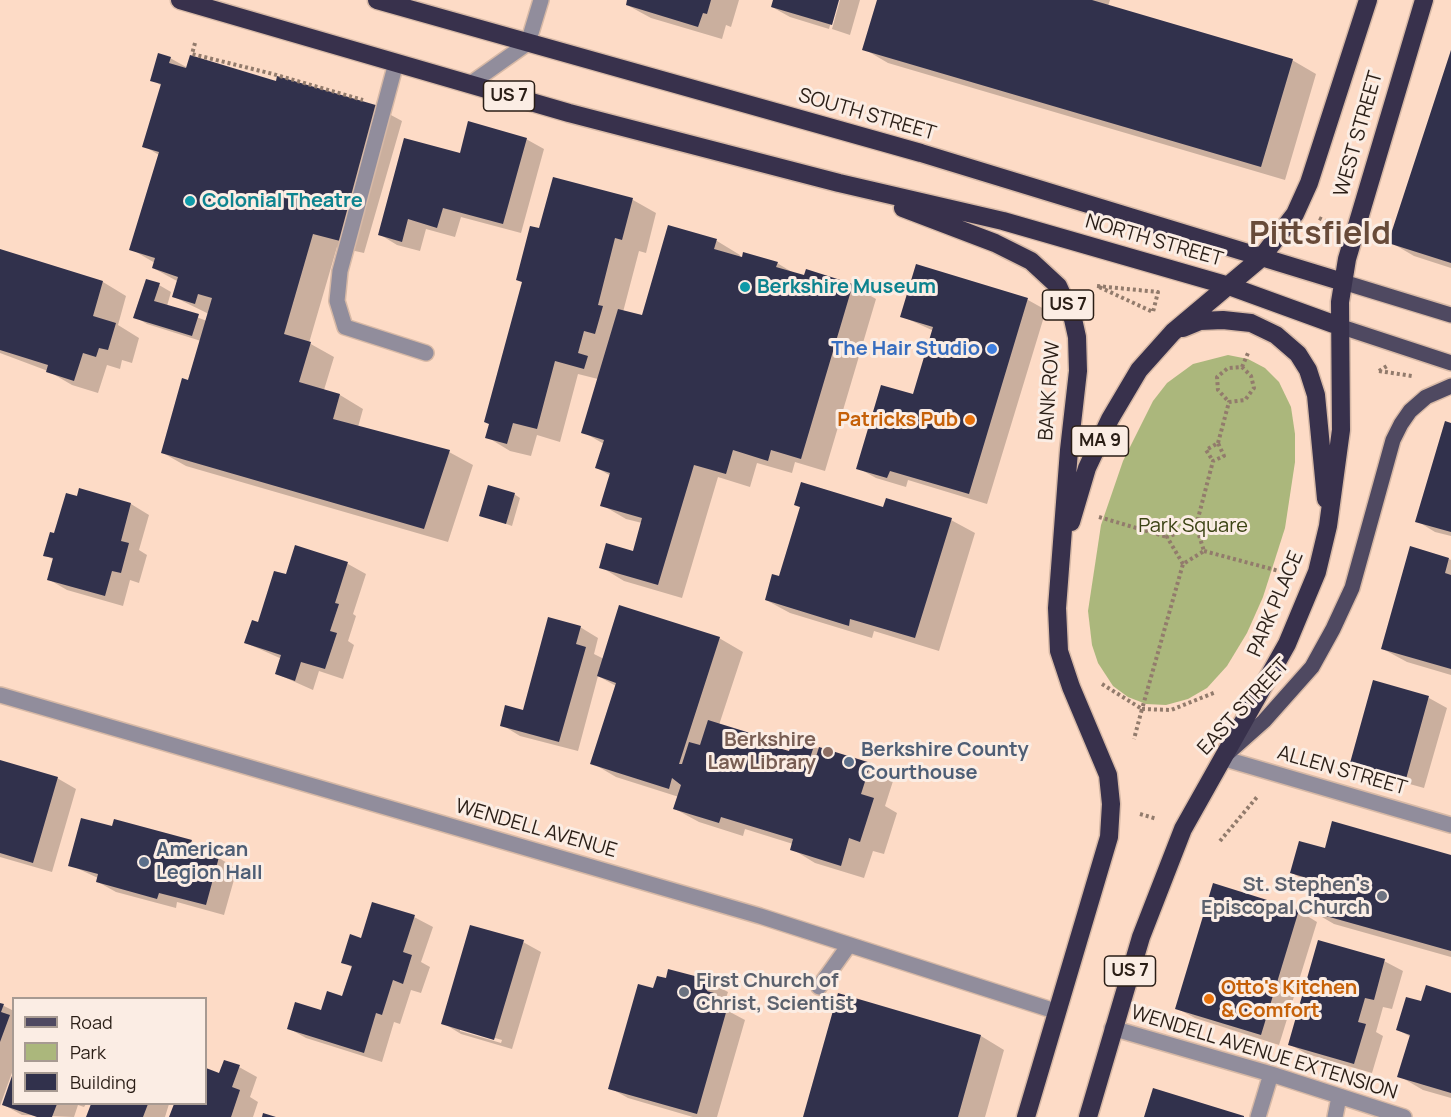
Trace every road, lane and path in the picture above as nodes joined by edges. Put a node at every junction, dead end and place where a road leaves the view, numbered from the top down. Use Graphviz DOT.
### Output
graph roads {
  1 [pos="180,0"];
  2 [pos="377,0"];
  3 [pos="541,0"];
  4 [pos="1368,0"];
  5 [pos="1424,0"];
  6 [pos="195,43"];
  7 [pos="528,43"];
  8 [pos="396,63"];
  9 [pos="470,84"];
  10 [pos="369,102"];
  11 [pos="839,183"];
  12 [pos="1318,218"];
  13 [pos="1332,224"];
  14 [pos="1261,258"];
  15 [pos="1343,282"];
  16 [pos="1097,286"];
  17 [pos="1229,286"];
  18 [pos="1451,315"];
  19 [pos="1339,326"];
  20 [pos="1173,332"];
  21 [pos="426,353"];
  22 [pos="1248,353"];
  23 [pos="1298,354"];
  24 [pos="1451,363"];
  25 [pos="1242,367"];
  26 [pos="1378,371"];
  27 [pos="1413,377"];
  28 [pos="1451,386"];
  29 [pos="1229,402"];
  30 [pos="1218,443"];
  31 [pos="1213,461"];
  32 [pos="1099,517"];
  33 [pos="1196,526"];
  34 [pos="1328,526"];
  35 [pos="1167,537"];
  36 [pos="1204,551"];
  37 [pos="1183,564"];
  38 [pos="1061,568"];
  39 [pos="1279,571"];
  40 [pos="1102,684"];
  41 [pos="1216,692"];
  42 [pos="0,695"];
  43 [pos="1142,709"];
  44 [pos="1134,739"];
  45 [pos="1222,759"];
  46 [pos="1257,797"];
  47 [pos="1140,814"];
  48 [pos="1157,819"];
  49 [pos="1451,825"];
  50 [pos="1220,841"];
  51 [pos="849,945"];
  52 [pos="819,987"];
  53 [pos="1058,1012"];
  54 [pos="1112,1028"];
  55 [pos="1271,1074"];
  56 [pos="1340,1097"];
  57 [pos="1026,1117"];
  58 [pos="1088,1117"];
  59 [pos="1258,1117"];
  60 [pos="1335,1117"];
  61 [pos="1404,1117"];
  1 -- 8 [label="highway, US 7"];
  2 -- 7 [label="highway, SOUTH STREET"];
  3 -- 7 [label="street"];
  4 -- 14 [label="highway, WEST STREET / MA 9"];
  5 -- 15 [label="highway, WEST STREET"];
  6 -- 10 [label="path"];
  7 -- 9 [label="street"];
  7 -- 14 [label="highway, SOUTH STREET"];
  8 -- 9 [label="highway, US 7"];
  8 -- 21 [label="street"];
  9 -- 11 [label="highway, US 7"];
  11 -- 17 [label="highway, NORTH STREET"];
  11 -- 38 [label="highway, BANK ROW / US 7"];
  12 -- 13 [label="path"];
  14 -- 15 [label="highway, SOUTH STREET"];
  14 -- 17 [label="highway, BANK ROW / MA 9"];
  15 -- 18 [label="main road"];
  15 -- 19 [label="highway, PARK PLACE / US 7"];
  16 -- 16 [label="path"];
  17 -- 19 [label="highway, NORTH STREET"];
  17 -- 20 [label="highway, BANK ROW / MA 9"];
  19 -- 24 [label="main road, NORTH STREET"];
  19 -- 34 [label="highway, PARK PLACE / US 7"];
  20 -- 23 [label="highway, BANK ROW"];
  20 -- 38 [label="highway, BANK ROW / MA 9"];
  22 -- 25 [label="path"];
  23 -- 34 [label="highway, PARK PLACE"];
  25 -- 29 [label="path"];
  25 -- 29 [label="path"];
  26 -- 27 [label="path"];
  28 -- 45 [label="main road, EAST STREET"];
  29 -- 30 [label="path"];
  30 -- 31 [label="path"];
  30 -- 31 [label="path"];
  31 -- 33 [label="path"];
  32 -- 35 [label="path"];
  33 -- 35 [label="path"];
  33 -- 36 [label="path"];
  34 -- 45 [label="highway, PARK PLACE / US 7"];
  35 -- 37 [label="path"];
  36 -- 37 [label="path"];
  36 -- 39 [label="path"];
  37 -- 43 [label="path"];
  38 -- 53 [label="highway, BANK ROW / US 7"];
  40 -- 43 [label="path"];
  41 -- 43 [label="path"];
  42 -- 51 [label="street, WENDELL AVENUE"];
  43 -- 44 [label="path"];
  45 -- 49 [label="street, ALLEN STREET"];
  45 -- 54 [label="highway, EAST STREET / US 7"];
  46 -- 50 [label="path"];
  47 -- 48 [label="path"];
  51 -- 52 [label="street"];
  51 -- 53 [label="street, WENDELL AVENUE"];
  53 -- 57 [label="highway, US 7"];
  54 -- 55 [label="street, WENDELL AVENUE EXTENSION"];
  54 -- 58 [label="highway, EAST STREET / US 7"];
  55 -- 56 [label="street, WENDELL AVENUE EXTENSION"];
  55 -- 59 [label="street"];
  56 -- 60 [label="street"];
  56 -- 61 [label="street, WENDELL AVENUE EXTENSION"];
}
